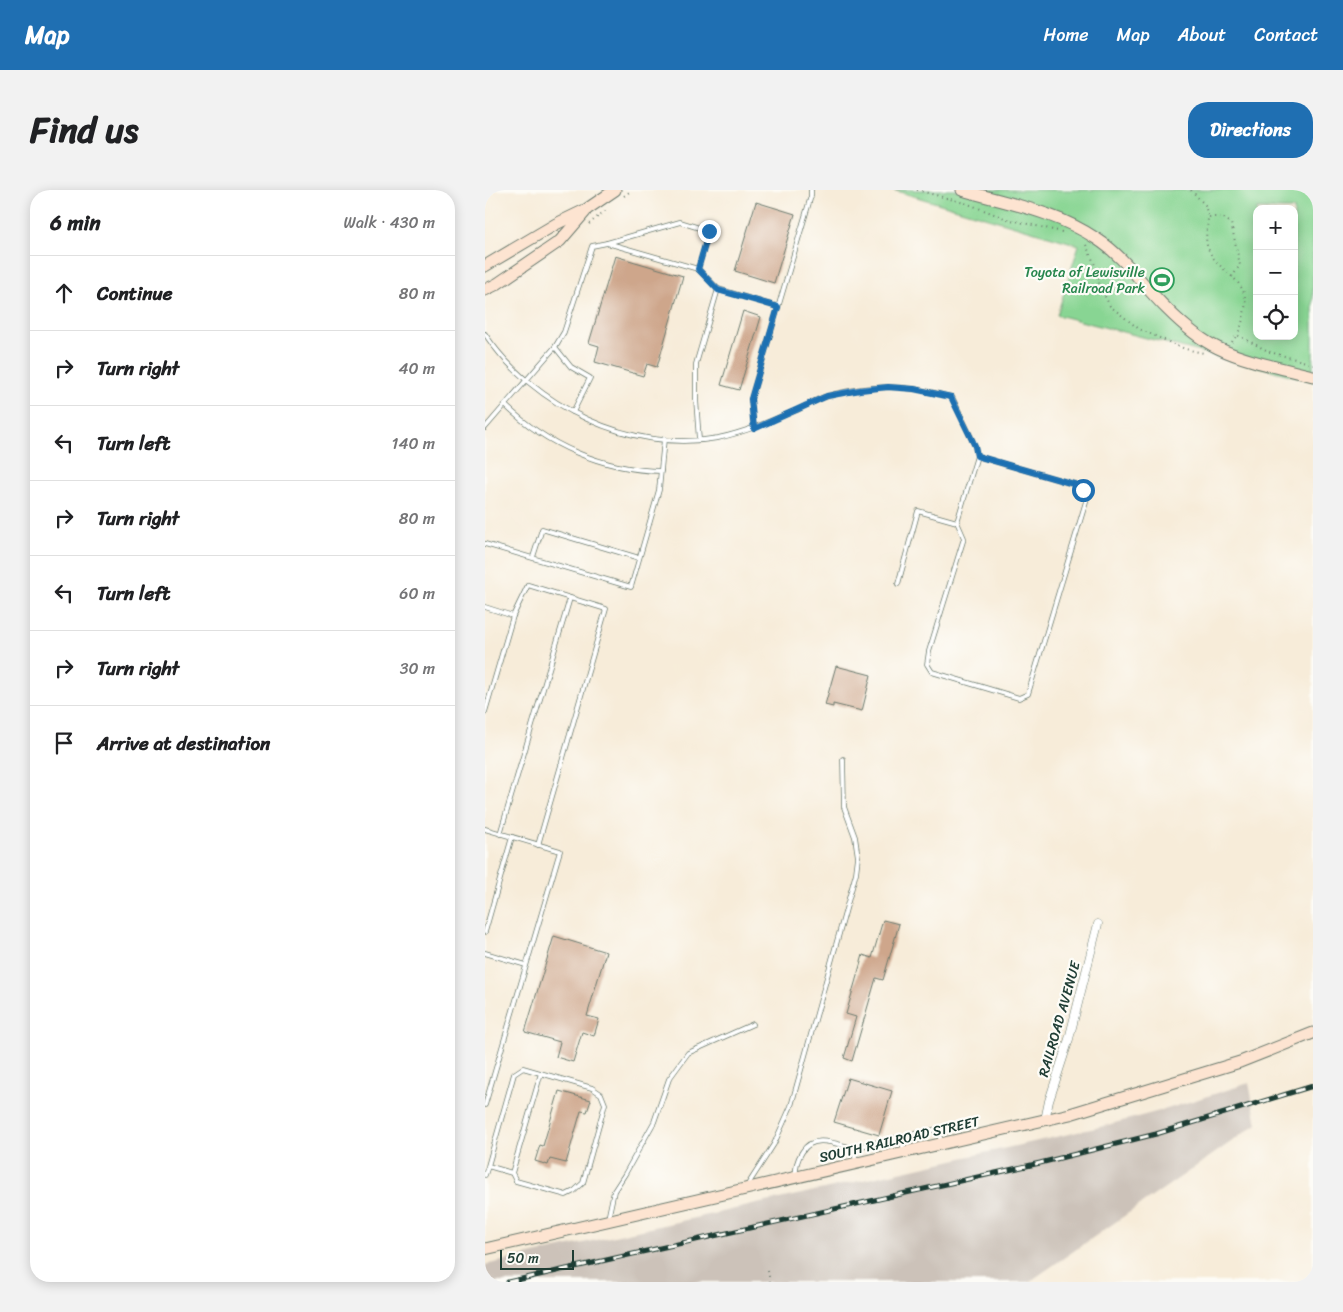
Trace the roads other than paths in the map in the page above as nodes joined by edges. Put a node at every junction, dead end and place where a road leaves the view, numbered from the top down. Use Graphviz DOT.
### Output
graph roads {
  1 [pos="615,190"];
  2 [pos="811,190"];
  3 [pos="962,190"];
  4 [pos="996,195"];
  5 [pos="587,209"];
  6 [pos="607,243"];
  7 [pos="485,266"];
  8 [pos="698,269"];
  9 [pos="485,290"];
  10 [pos="718,290"];
  11 [pos="778,307"];
  12 [pos="485,334"];
  13 [pos="555,347"];
  14 [pos="1313,376"];
  15 [pos="527,380"];
  16 [pos="505,405"];
  17 [pos="573,412"];
  18 [pos="485,428"];
  19 [pos="754,429"];
  20 [pos="664,439"];
  21 [pos="699,440"];
  22 [pos="977,456"];
  23 [pos="661,471"];
  24 [pos="957,522"];
  25 [pos="485,544"];
  26 [pos="533,557"];
  27 [pos="639,558"];
  28 [pos="897,584"];
  29 [pos="570,598"];
  30 [pos="485,607"];
  31 [pos="513,616"];
  32 [pos="485,712"];
  33 [pos="843,760"];
  34 [pos="485,830"];
  35 [pos="501,834"];
  36 [pos="512,837"];
  37 [pos="538,845"];
  38 [pos="1098,924"];
  39 [pos="485,932"];
  40 [pos="485,953"];
  41 [pos="526,965"];
  42 [pos="753,1024"];
  43 [pos="1313,1033"];
  44 [pos="541,1073"];
  45 [pos="485,1105"];
  46 [pos="1045,1120"];
  47 [pos="901,1137"];
  48 [pos="941,1144"];
  49 [pos="853,1148"];
  50 [pos="905,1153"];
  51 [pos="857,1164"];
  52 [pos="487,1166"];
  53 [pos="512,1173"];
  54 [pos="485,1176"];
  55 [pos="797,1178"];
  56 [pos="744,1190"];
  57 [pos="607,1221"];
  58 [pos="485,1249"];
  1 -- 5 [label="street"];
  2 -- 11 [label="lane"];
  3 -- 4 [label="street"];
  4 -- 14 [label="street"];
  5 -- 7 [label="street"];
  5 -- 9 [label="street"];
  6 -- 8 [label="lane"];
  6 -- 8 [label="lane"];
  6 -- 13 [label="lane"];
  8 -- 10 [label="lane"];
  10 -- 11 [label="lane"];
  10 -- 21 [label="lane"];
  11 -- 19 [label="lane"];
  12 -- 15 [label="lane"];
  13 -- 15 [label="lane"];
  13 -- 17 [label="lane"];
  15 -- 16 [label="lane"];
  15 -- 17 [label="lane"];
  16 -- 18 [label="lane"];
  16 -- 23 [label="lane"];
  17 -- 20 [label="lane"];
  19 -- 21 [label="lane"];
  19 -- 22 [label="lane"];
  20 -- 21 [label="lane"];
  20 -- 23 [label="lane"];
  22 -- 24 [label="lane"];
  22 -- 24 [label="lane"];
  23 -- 27 [label="lane"];
  24 -- 28 [label="lane"];
  25 -- 26 [label="lane"];
  26 -- 27 [label="lane"];
  26 -- 27 [label="lane"];
  29 -- 31 [label="lane"];
  29 -- 35 [label="lane"];
  29 -- 37 [label="lane"];
  30 -- 31 [label="lane"];
  31 -- 32 [label="lane"];
  33 -- 56 [label="lane"];
  34 -- 35 [label="lane"];
  35 -- 36 [label="lane"];
  36 -- 37 [label="lane"];
  36 -- 39 [label="lane"];
  37 -- 41 [label="lane"];
  38 -- 46 [label="street, RAILROAD AVENUE"];
  40 -- 41 [label="lane"];
  41 -- 45 [label="lane"];
  42 -- 57 [label="lane"];
  43 -- 46 [label="street, SOUTH RAILROAD STREET"];
  44 -- 52 [label="lane"];
  44 -- 53 [label="lane"];
  44 -- 53 [label="lane"];
  46 -- 48 [label="street, SOUTH RAILROAD STREET"];
  47 -- 48 [label="lane"];
  47 -- 49 [label="lane"];
  47 -- 50 [label="lane"];
  48 -- 50 [label="street, SOUTH RAILROAD STREET"];
  49 -- 51 [label="lane"];
  49 -- 55 [label="lane"];
  50 -- 51 [label="street, SOUTH RAILROAD STREET"];
  51 -- 55 [label="street, SOUTH RAILROAD STREET"];
  52 -- 53 [label="lane"];
  52 -- 54 [label="lane"];
  55 -- 56 [label="street, SOUTH RAILROAD STREET"];
  56 -- 57 [label="street, SOUTH RAILROAD STREET"];
  57 -- 58 [label="street, SOUTH RAILROAD STREET"];
}
